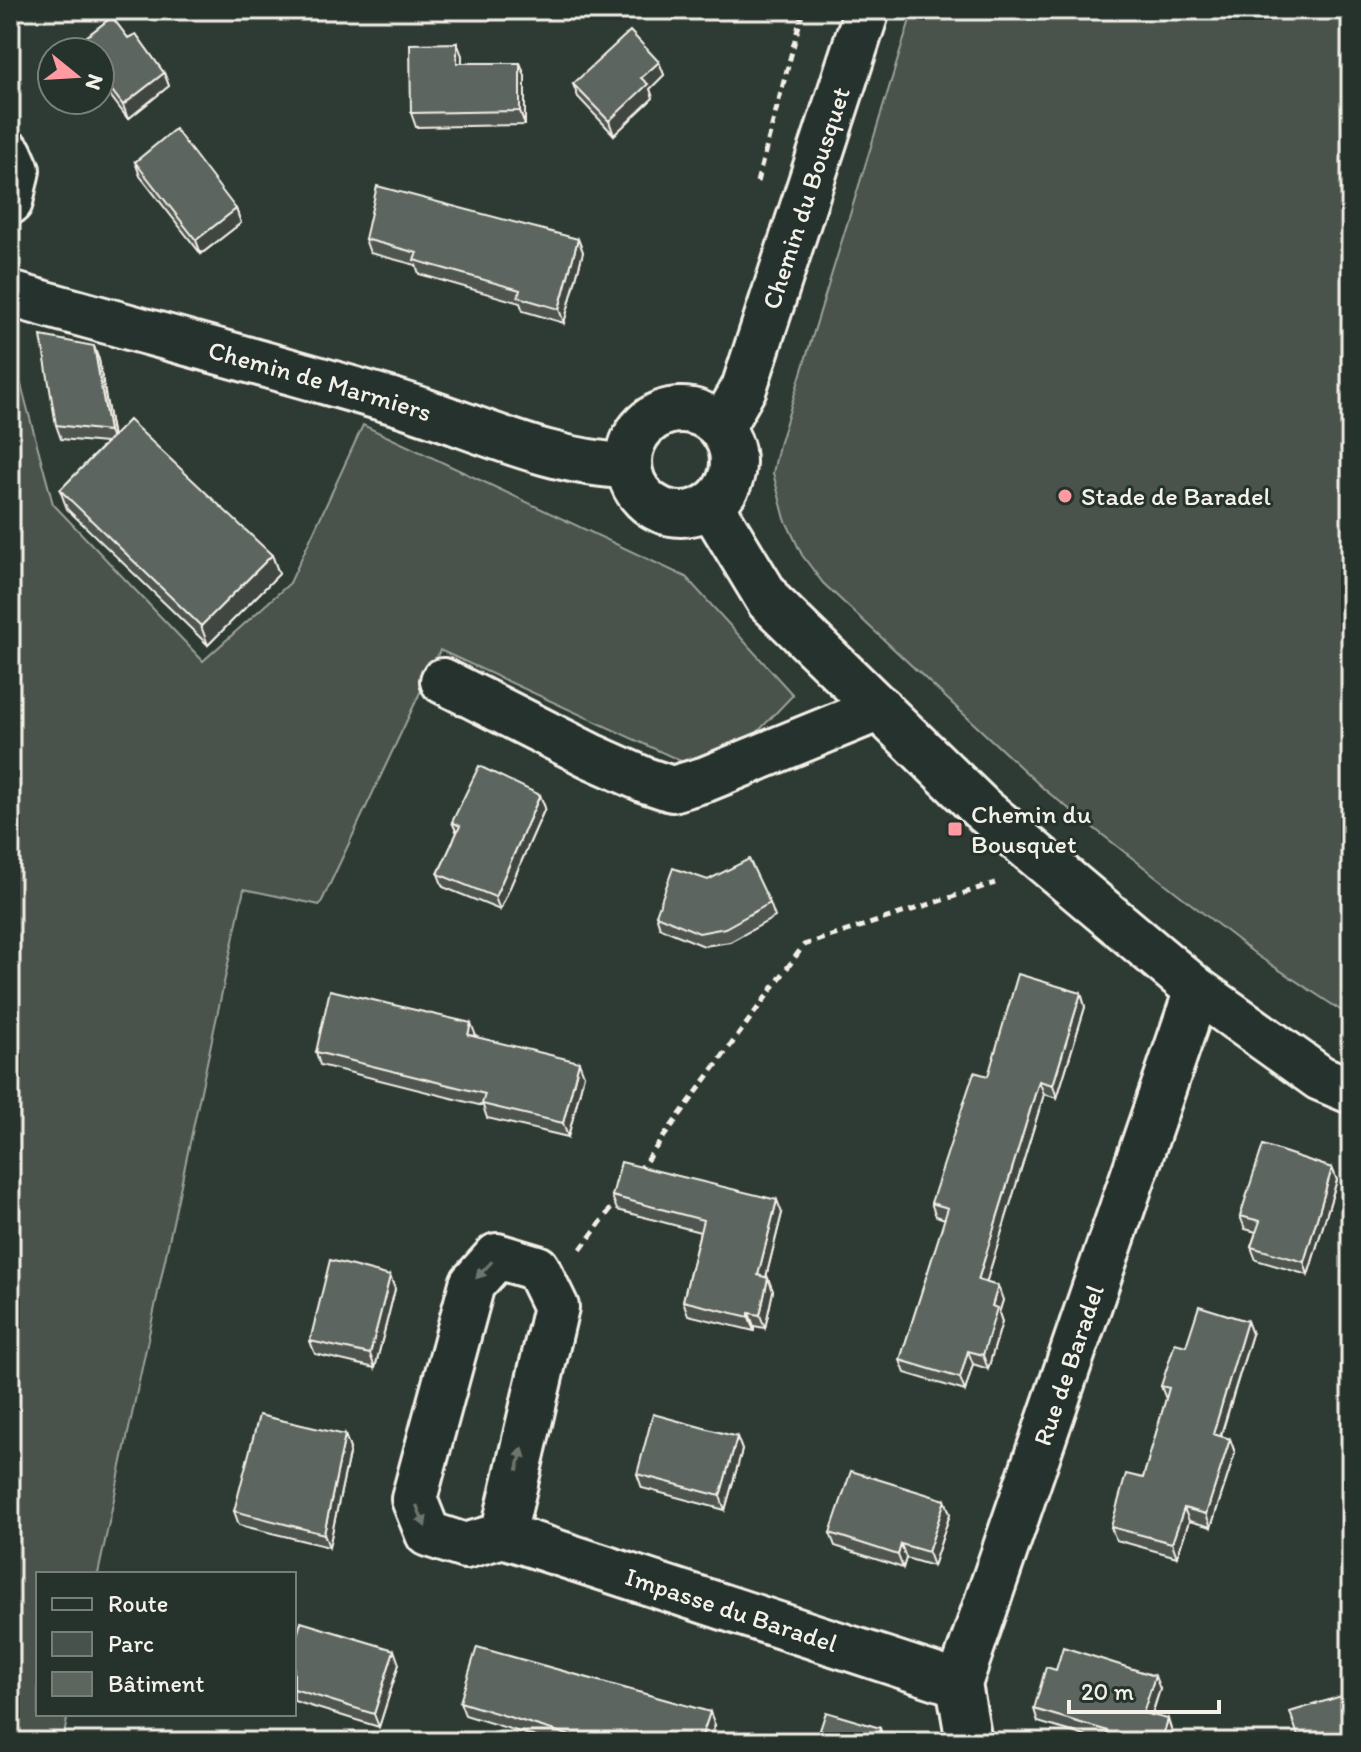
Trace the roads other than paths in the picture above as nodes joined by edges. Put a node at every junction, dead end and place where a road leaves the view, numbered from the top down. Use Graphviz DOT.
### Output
graph roads {
  1 [pos="867,10"];
  2 [pos="10,154"];
  3 [pos="10,202"];
  4 [pos="10,294"];
  5 [pos="721,428"];
  6 [pos="629,466"];
  7 [pos="711,505"];
  8 [pos="443,681"];
  9 [pos="880,708"];
  10 [pos="1197,990"];
  11 [pos="1351,1091"];
  12 [pos="503,1535"];
  13 [pos="959,1684"];
  14 [pos="969,1742"];
  1 -- 5 [label="street, Chemin du Bousquet"];
  2 -- 3 [label="street"];
  4 -- 6 [label="street, Chemin de Marmiers"];
  5 -- 6 [label="street"];
  5 -- 7 [label="street"];
  6 -- 7 [label="street"];
  7 -- 9 [label="street"];
  8 -- 9 [label="street"];
  9 -- 10 [label="street"];
  10 -- 11 [label="street"];
  10 -- 13 [label="street, Rue de Baradel"];
  12 -- 12 [label="street, one-way"];
  12 -- 13 [label="street, Impasse du Baradel"];
  13 -- 14 [label="street, Rue de Baradel"];
}
